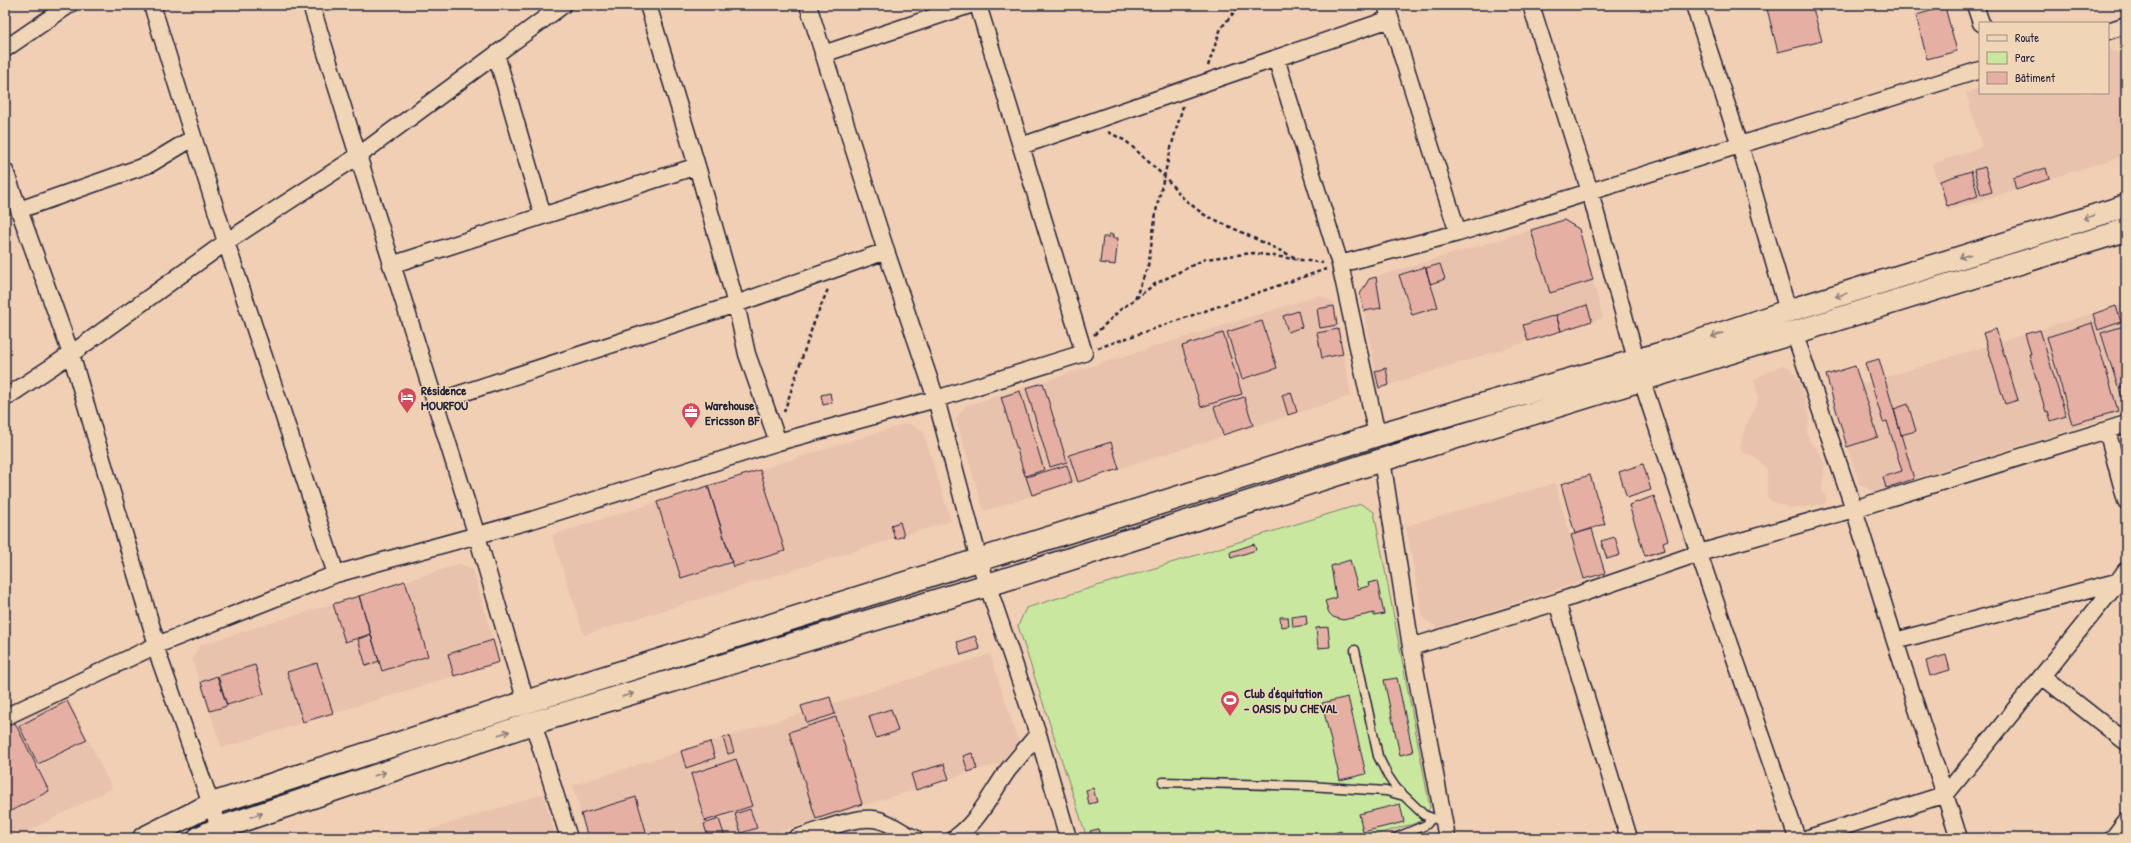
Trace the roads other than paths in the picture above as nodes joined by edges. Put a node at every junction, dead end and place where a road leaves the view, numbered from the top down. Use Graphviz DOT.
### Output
graph roads {
  1 [pos="69,5"];
  2 [pos="152,5"];
  3 [pos="312,5"];
  4 [pos="563,5"];
  5 [pos="648,5"];
  6 [pos="808,5"];
  7 [pos="970,5"];
  8 [pos="978,5"];
  9 [pos="1531,5"];
  10 [pos="1694,5"];
  11 [pos="1975,5"];
  12 [pos="1388,12"];
  13 [pos="1981,22"];
  14 [pos="2126,25"];
  15 [pos="2109,31"];
  16 [pos="5,49"];
  17 [pos="496,54"];
  18 [pos="824,54"];
  19 [pos="1276,58"];
  20 [pos="1979,70"];
  21 [pos="193,138"];
  22 [pos="1740,145"];
  23 [pos="1021,146"];
  24 [pos="358,156"];
  25 [pos="697,166"];
  26 [pos="5,171"];
  27 [pos="1590,192"];
  28 [pos="2126,206"];
  29 [pos="19,210"];
  30 [pos="543,216"];
  31 [pos="2126,230"];
  32 [pos="1458,233"];
  33 [pos="226,242"];
  34 [pos="886,250"];
  35 [pos="1340,264"];
  36 [pos="392,265"];
  37 [pos="736,304"];
  38 [pos="1788,312"];
  39 [pos="1794,332"];
  40 [pos="72,354"];
  41 [pos="1640,371"];
  42 [pos="5,398"];
  43 [pos="936,399"];
  44 [pos="435,402"];
  45 [pos="2126,424"];
  46 [pos="2107,430"];
  47 [pos="775,435"];
  48 [pos="1377,435"];
  49 [pos="1382,460"];
  50 [pos="2126,501"];
  51 [pos="1854,509"];
  52 [pos="477,536"];
  53 [pos="1699,553"];
  54 [pos="979,560"];
  55 [pos="336,574"];
  56 [pos="2123,575"];
  57 [pos="988,586"];
  58 [pos="1557,602"];
  59 [pos="1895,641"];
  60 [pos="157,645"];
  61 [pos="1411,647"];
  62 [pos="1355,650"];
  63 [pos="2042,676"];
  64 [pos="526,702"];
  65 [pos="5,717"];
  66 [pos="533,724"];
  67 [pos="1038,734"];
  68 [pos="2126,742"];
  69 [pos="1163,782"];
  70 [pos="1946,794"];
  71 [pos="1404,796"];
  72 [pos="212,804"];
  73 [pos="1438,820"];
  74 [pos="2126,821"];
  75 [pos="222,833"];
  76 [pos="911,837"];
  77 [pos="144,838"];
  78 [pos="199,838"];
  79 [pos="569,838"];
  80 [pos="796,838"];
  81 [pos="955,838"];
  82 [pos="1068,838"];
  83 [pos="1395,838"];
  84 [pos="1447,838"];
  85 [pos="1629,838"];
  86 [pos="1798,838"];
  87 [pos="1808,838"];
  88 [pos="1959,838"];
  89 [pos="2113,838"];
  1 -- 16 [label="street"];
  2 -- 21 [label="street"];
  3 -- 24 [label="street"];
  4 -- 17 [label="street"];
  5 -- 25 [label="street"];
  6 -- 18 [label="street"];
  7 -- 18 [label="street"];
  8 -- 23 [label="street"];
  9 -- 27 [label="street"];
  10 -- 22 [label="street"];
  11 -- 13 [label="street"];
  12 -- 19 [label="street"];
  12 -- 32 [label="street"];
  14 -- 15 [label="street"];
  17 -- 24 [label="street"];
  17 -- 30 [label="street"];
  18 -- 34 [label="street"];
  19 -- 23 [label="street"];
  19 -- 35 [label="street"];
  20 -- 22 [label="street"];
  21 -- 29 [label="street"];
  21 -- 33 [label="street"];
  22 -- 27 [label="street"];
  22 -- 38 [label="street"];
  23 -- 43 [label="street"];
  24 -- 33 [label="street"];
  24 -- 36 [label="street"];
  25 -- 30 [label="street"];
  25 -- 37 [label="street"];
  26 -- 29 [label="street"];
  27 -- 32 [label="street"];
  27 -- 41 [label="street"];
  28 -- 38 [label="street, one-way"];
  29 -- 40 [label="street"];
  30 -- 36 [label="street"];
  31 -- 39 [label="street"];
  32 -- 35 [label="street"];
  33 -- 40 [label="street"];
  33 -- 55 [label="street"];
  34 -- 37 [label="street"];
  34 -- 43 [label="street"];
  35 -- 48 [label="street"];
  36 -- 44 [label="street"];
  37 -- 44 [label="street"];
  37 -- 47 [label="street"];
  38 -- 41 [label="street, one-way"];
  39 -- 41 [label="street"];
  39 -- 51 [label="street"];
  40 -- 42 [label="street"];
  40 -- 60 [label="street"];
  41 -- 48 [label="street"];
  41 -- 49 [label="street"];
  41 -- 53 [label="street"];
  43 -- 47 [label="street"];
  43 -- 54 [label="street"];
  44 -- 52 [label="street"];
  45 -- 46 [label="street"];
  46 -- 50 [label="street"];
  46 -- 51 [label="street"];
  47 -- 52 [label="street"];
  48 -- 54 [label="street"];
  49 -- 57 [label="street"];
  49 -- 61 [label="street"];
  51 -- 53 [label="street"];
  51 -- 59 [label="street"];
  52 -- 55 [label="street"];
  52 -- 64 [label="street"];
  53 -- 58 [label="street"];
  53 -- 86 [label="street"];
  54 -- 57 [label="street"];
  54 -- 64 [label="street"];
  55 -- 60 [label="street"];
  56 -- 59 [label="street"];
  56 -- 63 [label="street"];
  66 -- 57 [label="street, one-way"];
  57 -- 67 [label="street"];
  58 -- 61 [label="street"];
  58 -- 85 [label="street"];
  59 -- 70 [label="street"];
  60 -- 65 [label="street"];
  60 -- 72 [label="street"];
  61 -- 73 [label="street"];
  62 -- 71 [label="lane"];
  63 -- 68 [label="street"];
  63 -- 70 [label="street"];
  64 -- 72 [label="street"];
  75 -- 66 [label="street, one-way"];
  66 -- 79 [label="street"];
  67 -- 81 [label="street"];
  67 -- 82 [label="street"];
  69 -- 71 [label="lane"];
  70 -- 87 [label="street"];
  70 -- 88 [label="street"];
  71 -- 73 [label="lane"];
  72 -- 75 [label="street"];
  72 -- 77 [label="street"];
  73 -- 83 [label="lane"];
  73 -- 84 [label="street"];
  74 -- 89 [label="street"];
  75 -- 78 [label="street"];
  76 -- 80 [label="street"];
}
